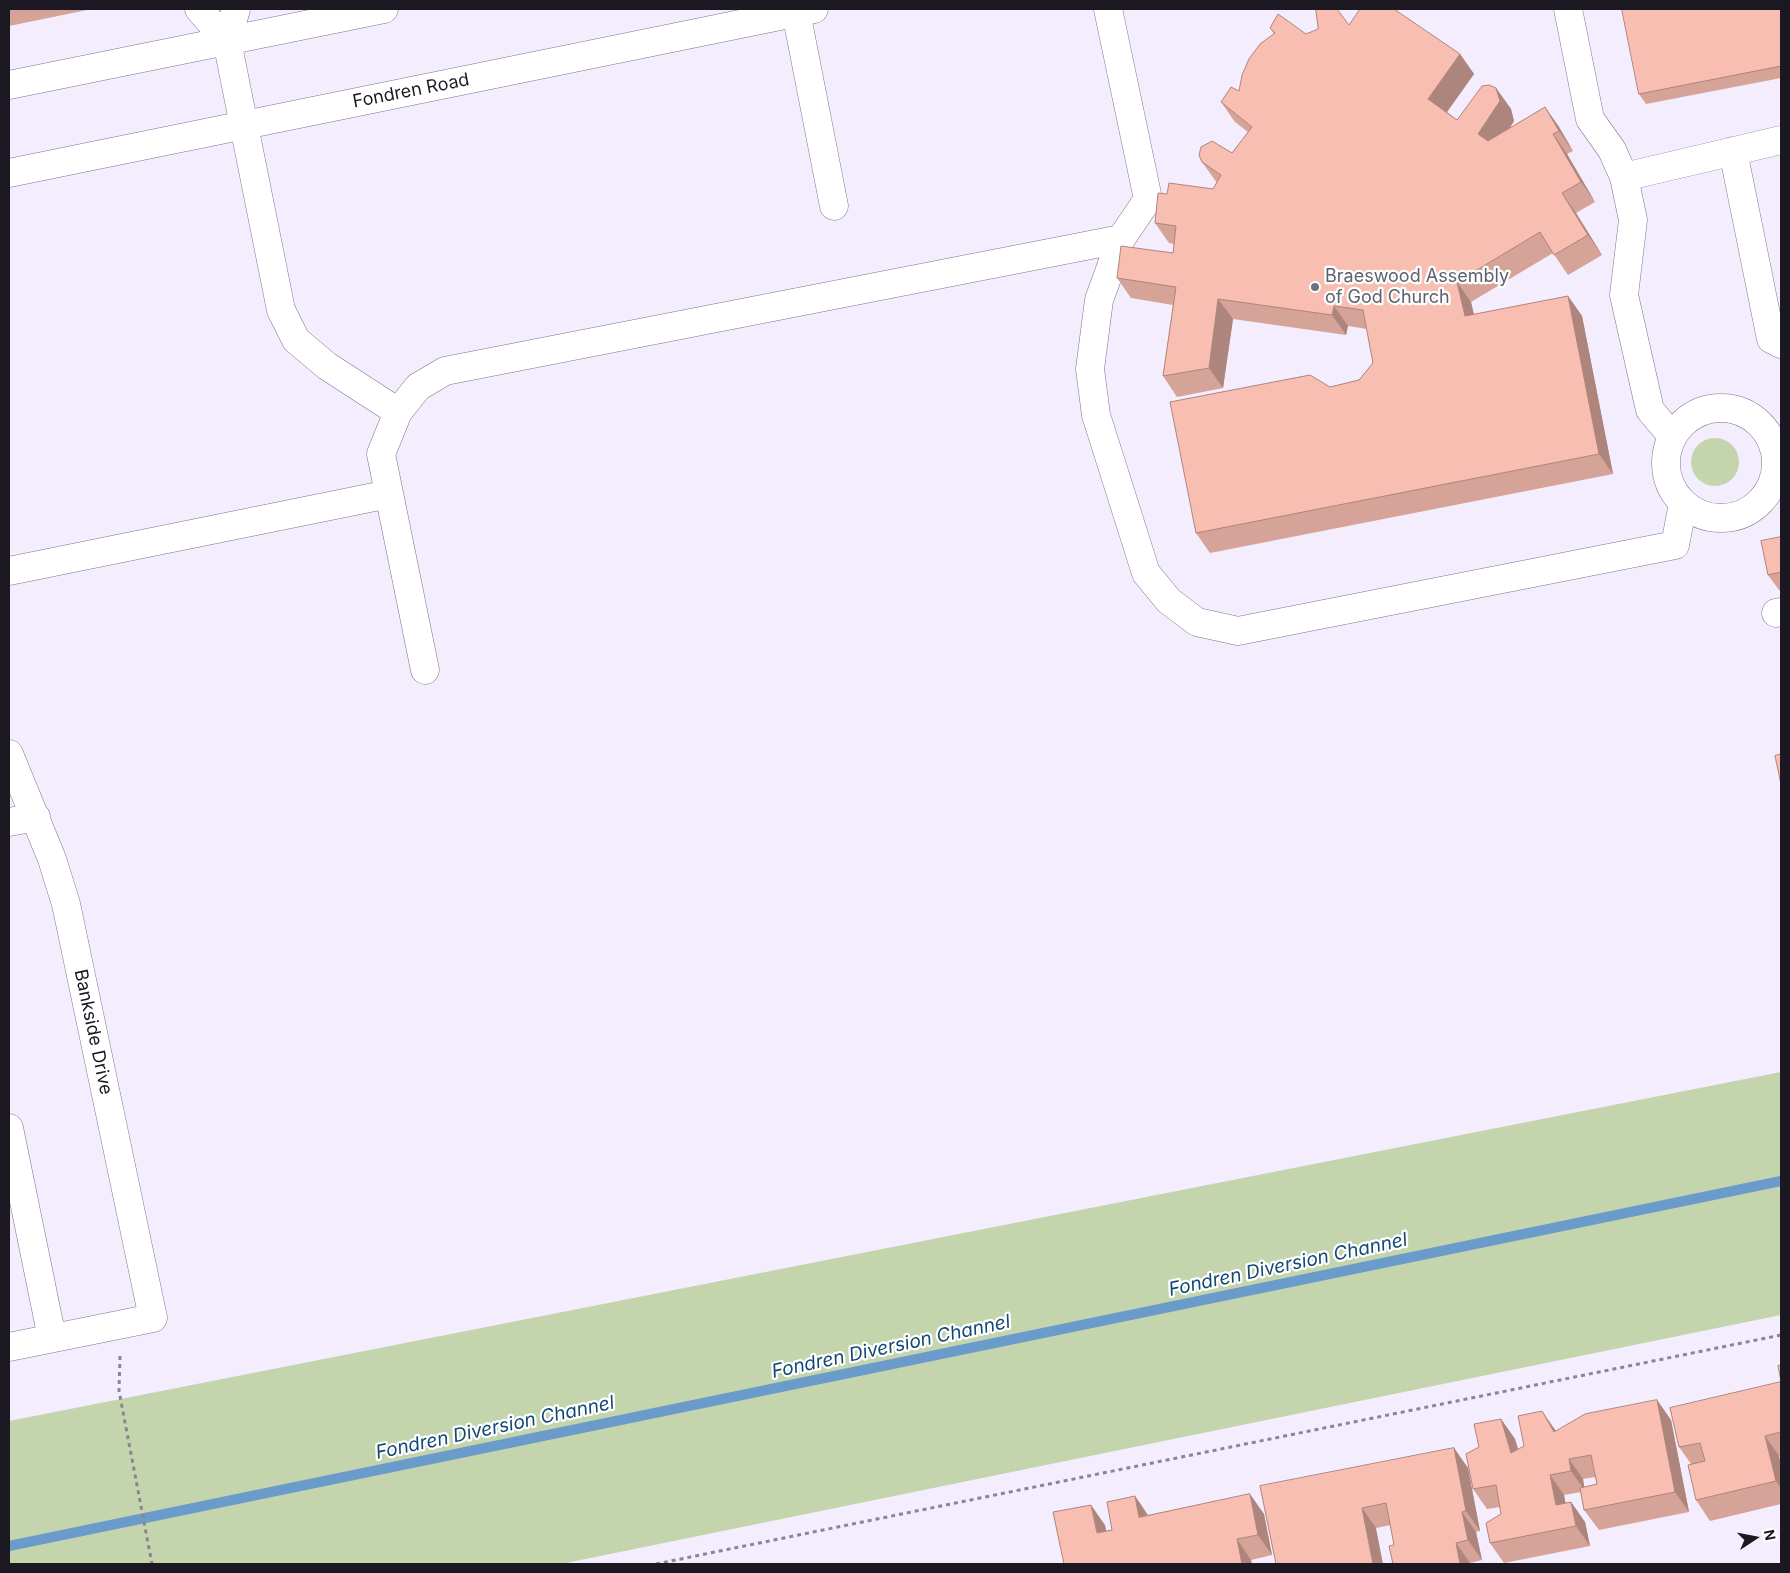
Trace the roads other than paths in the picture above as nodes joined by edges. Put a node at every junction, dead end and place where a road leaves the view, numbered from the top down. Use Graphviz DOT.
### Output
graph roads {
  1 [pos="199,9"];
  2 [pos="236,9"];
  3 [pos="384,9"];
  4 [pos="1108,9"];
  5 [pos="1568,9"];
  6 [pos="802,10"];
  7 [pos="227,41"];
  8 [pos="9,85"];
  9 [pos="242,125"];
  10 [pos="1781,140"];
  11 [pos="1733,151"];
  12 [pos="9,173"];
  13 [pos="1624,177"];
  14 [pos="834,206"];
  15 [pos="1121,239"];
  16 [pos="1781,344"];
  17 [pos="398,412"];
  18 [pos="1672,436"];
  19 [pos="1778,453"];
  20 [pos="389,494"];
  21 [pos="1683,504"];
  22 [pos="9,571"];
  23 [pos="424,670"];
  24 [pos="9,754"];
  25 [pos="36,817"];
  26 [pos="9,822"];
  27 [pos="9,1128"];
  28 [pos="52,1338"];
  29 [pos="9,1347"];
  1 -- 7 [label="main road"];
  2 -- 7 [label="main road"];
  3 -- 7 [label="main road"];
  4 -- 15 [label="main road"];
  5 -- 13 [label="main road"];
  6 -- 9 [label="main road, Fondren Road"];
  6 -- 14 [label="main road"];
  7 -- 8 [label="main road"];
  7 -- 9 [label="main road"];
  9 -- 12 [label="main road, Fondren Road"];
  9 -- 17 [label="main road"];
  10 -- 11 [label="main road"];
  11 -- 13 [label="main road"];
  11 -- 16 [label="main road"];
  13 -- 18 [label="main road"];
  15 -- 17 [label="main road"];
  15 -- 21 [label="main road"];
  17 -- 20 [label="main road"];
  18 -- 19 [label="main road"];
  18 -- 21 [label="main road"];
  19 -- 21 [label="main road"];
  20 -- 22 [label="main road"];
  20 -- 23 [label="main road"];
  24 -- 25 [label="main road, Bankside Drive"];
  25 -- 26 [label="main road"];
  25 -- 28 [label="main road, Bankside Drive"];
  27 -- 28 [label="main road"];
  28 -- 29 [label="main road"];
}
